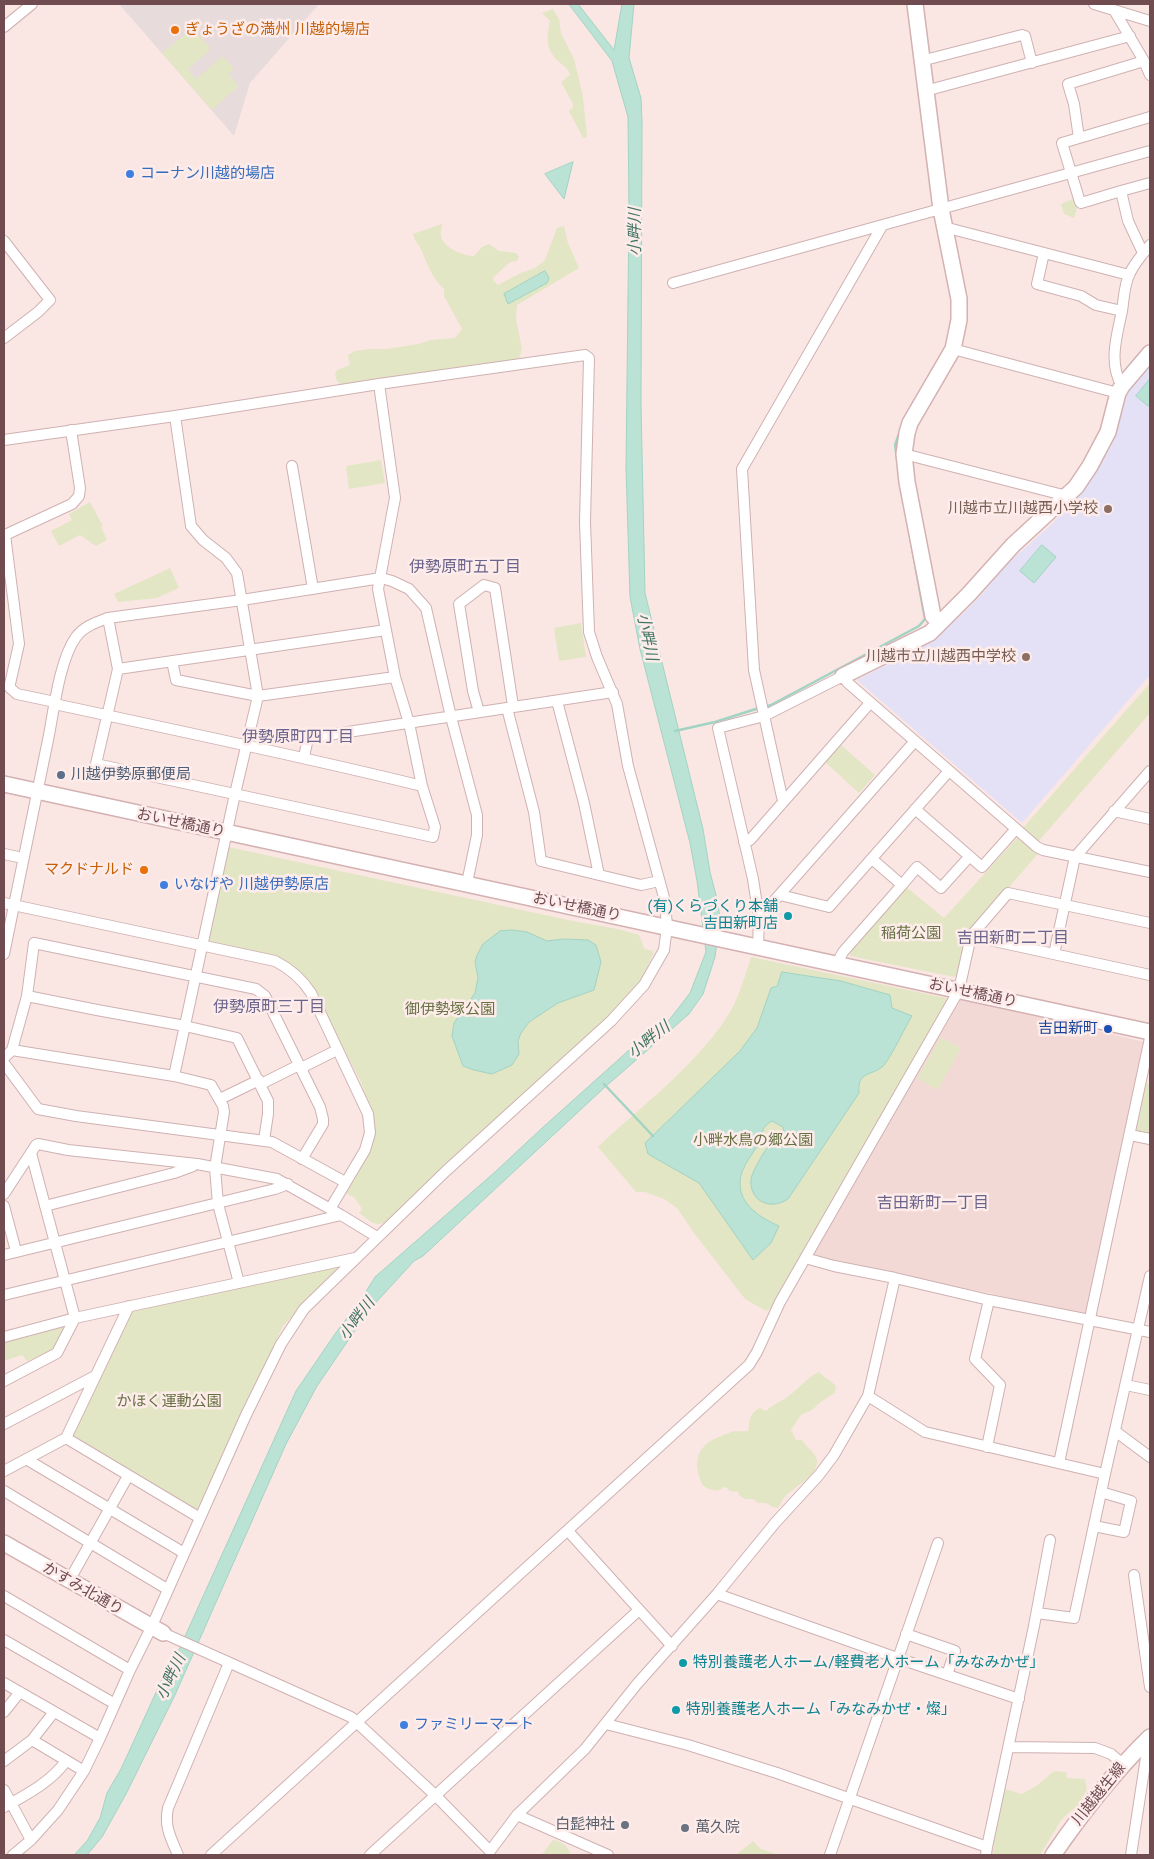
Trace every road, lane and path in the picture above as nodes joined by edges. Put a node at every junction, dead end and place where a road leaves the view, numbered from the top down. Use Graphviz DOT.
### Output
graph roads {
  1 [pos="32,4"];
  2 [pos="915,4"];
  3 [pos="1094,4"];
  4 [pos="1114,10"];
  5 [pos="1150,21"];
  6 [pos="4,27"];
  7 [pos="1130,36"];
  8 [pos="921,61"];
  9 [pos="1144,61"];
  10 [pos="1032,63"];
  11 [pos="1150,75"];
  12 [pos="925,91"];
  13 [pos="1150,117"];
  14 [pos="1078,138"];
  15 [pos="1150,151"];
  16 [pos="1072,173"];
  17 [pos="1150,183"];
  18 [pos="1121,191"];
  19 [pos="941,209"];
  20 [pos="882,226"];
  21 [pos="944,227"];
  22 [pos="4,241"];
  23 [pos="1150,245"];
  24 [pos="1143,253"];
  25 [pos="1044,254"];
  26 [pos="1129,275"];
  27 [pos="673,283"];
  28 [pos="1122,311"];
  29 [pos="4,338"];
  30 [pos="953,349"];
  31 [pos="1150,353"];
  32 [pos="379,384"];
  33 [pos="1120,390"];
  34 [pos="175,416"];
  35 [pos="72,430"];
  36 [pos="4,440"];
  37 [pos="904,454"];
  38 [pos="292,466"];
  39 [pos="1067,496"];
  40 [pos="381,578"];
  41 [pos="313,590"];
  42 [pos="242,600"];
  43 [pos="108,618"];
  44 [pos="940,623"];
  45 [pos="386,630"];
  46 [pos="250,649"];
  47 [pos="172,661"];
  48 [pos="118,669"];
  49 [pos="843,676"];
  50 [pos="395,677"];
  51 [pos="613,692"];
  52 [pos="258,696"];
  53 [pos="557,701"];
  54 [pos="870,702"];
  55 [pos="55,703"];
  56 [pos="510,707"];
  57 [pos="479,712"];
  58 [pos="106,715"];
  59 [pos="764,716"];
  60 [pos="451,717"];
  61 [pos="409,723"];
  62 [pos="915,741"];
  63 [pos="246,746"];
  64 [pos="304,757"];
  65 [pos="1150,770"];
  66 [pos="949,771"];
  67 [pos="4,784"];
  68 [pos="422,786"];
  69 [pos="37,792"];
  70 [pos="235,794"];
  71 [pos="785,800"];
  72 [pos="915,809"];
  73 [pos="1114,811"];
  74 [pos="1150,819"];
  75 [pos="1015,830"];
  76 [pos="226,833"];
  77 [pos="744,842"];
  78 [pos="4,854"];
  79 [pos="969,857"];
  80 [pos="1075,857"];
  81 [pos="23,858"];
  82 [pos="872,858"];
  83 [pos="1150,872"];
  84 [pos="600,875"];
  85 [pos="659,881"];
  86 [pos="467,883"];
  87 [pos="902,884"];
  88 [pos="780,895"];
  89 [pos="9,904"];
  90 [pos="1065,904"];
  91 [pos="759,918"];
  92 [pos="1150,923"];
  93 [pos="672,928"];
  94 [pos="971,936"];
  95 [pos="752,945"];
  96 [pos="201,946"];
  97 [pos="4,954"];
  98 [pos="1054,954"];
  99 [pos="837,964"];
  100 [pos="1150,975"];
  101 [pos="196,976"];
  102 [pos="959,990"];
  103 [pos="27,996"];
  104 [pos="186,1026"];
  105 [pos="1150,1032"];
  106 [pos="1150,1038"];
  107 [pos="12,1050"];
  108 [pos="337,1050"];
  109 [pos="4,1058"];
  110 [pos="4,1063"];
  111 [pos="300,1066"];
  112 [pos="174,1076"];
  113 [pos="1146,1078"];
  114 [pos="260,1082"];
  115 [pos="220,1099"];
  116 [pos="220,1134"];
  117 [pos="1130,1135"];
  118 [pos="264,1140"];
  119 [pos="1150,1140"];
  120 [pos="31,1153"];
  121 [pos="302,1159"];
  122 [pos="197,1164"];
  123 [pos="215,1168"];
  124 [pos="345,1182"];
  125 [pos="288,1184"];
  126 [pos="4,1194"];
  127 [pos="218,1204"];
  128 [pos="4,1206"];
  129 [pos="45,1206"];
  130 [pos="330,1208"];
  131 [pos="341,1215"];
  132 [pos="377,1237"];
  133 [pos="55,1241"];
  134 [pos="228,1241"];
  135 [pos="16,1251"];
  136 [pos="4,1255"];
  137 [pos="356,1258"];
  138 [pos="806,1258"];
  139 [pos="895,1278"];
  140 [pos="1150,1279"];
  141 [pos="65,1280"];
  142 [pos="239,1283"];
  143 [pos="4,1295"];
  144 [pos="989,1300"];
  145 [pos="129,1306"];
  146 [pos="74,1318"];
  147 [pos="1090,1320"];
  148 [pos="1139,1330"];
  149 [pos="1150,1332"];
  150 [pos="4,1337"];
  151 [pos="96,1376"];
  152 [pos="4,1381"];
  153 [pos="1126,1386"];
  154 [pos="1150,1390"];
  155 [pos="868,1396"];
  156 [pos="4,1424"];
  157 [pos="1116,1432"];
  158 [pos="66,1438"];
  159 [pos="987,1447"];
  160 [pos="1150,1457"];
  161 [pos="26,1459"];
  162 [pos="1059,1463"];
  163 [pos="4,1471"];
  164 [pos="1105,1474"];
  165 [pos="128,1476"];
  166 [pos="4,1491"];
  167 [pos="1101,1492"];
  168 [pos="110,1509"];
  169 [pos="200,1518"];
  170 [pos="1094,1526"];
  171 [pos="568,1531"];
  172 [pos="1050,1540"];
  173 [pos="91,1543"];
  174 [pos="938,1543"];
  175 [pos="5,1547"];
  176 [pos="184,1553"];
  177 [pos="1134,1575"];
  178 [pos="69,1581"];
  179 [pos="167,1590"];
  180 [pos="717,1594"];
  181 [pos="4,1596"];
  182 [pos="639,1610"];
  183 [pos="1037,1613"];
  184 [pos="157,1631"];
  185 [pos="906,1634"];
  186 [pos="4,1640"];
  187 [pos="672,1646"];
  188 [pos="897,1658"];
  189 [pos="226,1662"];
  190 [pos="130,1670"];
  191 [pos="947,1675"];
  192 [pos="4,1683"];
  193 [pos="1150,1687"];
  194 [pos="20,1692"];
  195 [pos="1019,1699"];
  196 [pos="115,1704"];
  197 [pos="4,1712"];
  198 [pos="54,1712"];
  199 [pos="358,1723"];
  200 [pos="606,1724"];
  201 [pos="100,1738"];
  202 [pos="1150,1738"];
  203 [pos="32,1740"];
  204 [pos="1010,1747"];
  205 [pos="4,1761"];
  206 [pos="66,1761"];
  207 [pos="1124,1764"];
  208 [pos="84,1771"];
  209 [pos="4,1790"];
  210 [pos="435,1795"];
  211 [pos="850,1798"];
  212 [pos="7,1805"];
  213 [pos="517,1815"];
  214 [pos="31,1840"];
  215 [pos="987,1851"];
  216 [pos="489,1853"];
  217 [pos="14,1855"];
  218 [pos="178,1855"];
  219 [pos="211,1855"];
  220 [pos="370,1855"];
  221 [pos="608,1855"];
  222 [pos="830,1855"];
  223 [pos="1053,1855"];
  224 [pos="1131,1855"];
  1 -- 6 [label="street"];
  2 -- 8 [label="street"];
  3 -- 4 [label="street"];
  4 -- 5 [label="street"];
  4 -- 7 [label="street"];
  7 -- 9 [label="street"];
  7 -- 10 [label="street"];
  8 -- 10 [label="street"];
  8 -- 12 [label="street"];
  9 -- 11 [label="street"];
  9 -- 14 [label="street"];
  10 -- 12 [label="street"];
  12 -- 19 [label="street"];
  13 -- 14 [label="street"];
  14 -- 16 [label="street"];
  15 -- 16 [label="street"];
  16 -- 18 [label="street"];
  16 -- 19 [label="street"];
  17 -- 18 [label="street"];
  18 -- 24 [label="street"];
  19 -- 20 [label="street"];
  19 -- 21 [label="street"];
  20 -- 27 [label="street"];
  20 -- 59 [label="street"];
  21 -- 25 [label="street"];
  21 -- 30 [label="street"];
  22 -- 29 [label="street"];
  23 -- 24 [label="street"];
  24 -- 26 [label="street"];
  25 -- 26 [label="street"];
  25 -- 28 [label="street"];
  26 -- 28 [label="street"];
  28 -- 33 [label="street"];
  30 -- 33 [label="street"];
  30 -- 37 [label="street"];
  31 -- 33 [label="street"];
  32 -- 34 [label="street"];
  32 -- 40 [label="street"];
  32 -- 51 [label="street"];
  33 -- 39 [label="street"];
  34 -- 35 [label="street"];
  34 -- 42 [label="street"];
  35 -- 36 [label="street"];
  35 -- 55 [label="street"];
  37 -- 39 [label="street"];
  37 -- 44 [label="street"];
  38 -- 41 [label="street"];
  39 -- 44 [label="street"];
  40 -- 41 [label="street"];
  40 -- 45 [label="street"];
  40 -- 60 [label="street"];
  41 -- 42 [label="street"];
  42 -- 43 [label="street"];
  42 -- 46 [label="street"];
  43 -- 48 [label="street"];
  43 -- 55 [label="street"];
  44 -- 49 [label="street"];
  45 -- 46 [label="street"];
  45 -- 50 [label="street"];
  46 -- 47 [label="street"];
  46 -- 52 [label="street"];
  47 -- 48 [label="street"];
  47 -- 52 [label="street"];
  48 -- 58 [label="street"];
  49 -- 54 [label="street"];
  49 -- 59 [label="street"];
  50 -- 52 [label="street"];
  50 -- 61 [label="street"];
  51 -- 53 [label="street"];
  51 -- 85 [label="street"];
  52 -- 63 [label="street"];
  53 -- 56 [label="street"];
  53 -- 84 [label="street"];
  54 -- 62 [label="street"];
  54 -- 71 [label="street"];
  55 -- 58 [label="street"];
  55 -- 69 [label="street"];
  56 -- 57 [label="street"];
  56 -- 57 [label="street"];
  56 -- 84 [label="street"];
  57 -- 60 [label="street"];
  58 -- 63 [label="street"];
  58 -- 70 [label="street"];
  59 -- 71 [label="street"];
  59 -- 77 [label="street"];
  60 -- 61 [label="street"];
  60 -- 86 [label="street"];
  61 -- 64 [label="street"];
  61 -- 68 [label="street"];
  62 -- 66 [label="street"];
  62 -- 88 [label="street"];
  63 -- 64 [label="street"];
  63 -- 70 [label="street"];
  64 -- 68 [label="street"];
  65 -- 73 [label="street"];
  66 -- 72 [label="street"];
  66 -- 75 [label="street"];
  67 -- 69 [label="street, おいせ橋通り"];
  68 -- 70 [label="street"];
  69 -- 76 [label="street, おいせ橋通り"];
  69 -- 81 [label="street"];
  70 -- 76 [label="street"];
  71 -- 77 [label="street"];
  72 -- 79 [label="street"];
  72 -- 82 [label="street"];
  73 -- 74 [label="street"];
  73 -- 80 [label="street"];
  75 -- 79 [label="street"];
  75 -- 80 [label="street"];
  76 -- 86 [label="street, おいせ橋通り"];
  76 -- 96 [label="street"];
  77 -- 91 [label="street"];
  78 -- 81 [label="street"];
  79 -- 87 [label="street"];
  80 -- 83 [label="street"];
  80 -- 90 [label="street"];
  81 -- 89 [label="street"];
  82 -- 87 [label="street"];
  82 -- 88 [label="street"];
  84 -- 85 [label="street"];
  85 -- 93 [label="street"];
  86 -- 93 [label="street, おいせ橋通り"];
  87 -- 99 [label="street"];
  88 -- 91 [label="street"];
  89 -- 96 [label="street"];
  89 -- 97 [label="street"];
  90 -- 92 [label="street"];
  90 -- 94 [label="street"];
  90 -- 98 [label="street"];
  91 -- 95 [label="street"];
  93 -- 95 [label="street, おいせ橋通り"];
  93 -- 132 [label="street"];
  94 -- 98 [label="street"];
  94 -- 102 [label="street"];
  95 -- 99 [label="street, おいせ橋通り"];
  96 -- 101 [label="street"];
  96 -- 108 [label="street"];
  98 -- 100 [label="street"];
  99 -- 102 [label="street, おいせ橋通り"];
  101 -- 103 [label="street"];
  101 -- 104 [label="street"];
  101 -- 111 [label="street"];
  102 -- 105 [label="street, おいせ橋通り"];
  102 -- 138 [label="street"];
  103 -- 104 [label="street"];
  103 -- 107 [label="street"];
  104 -- 112 [label="street"];
  104 -- 114 [label="street"];
  106 -- 113 [label="street"];
  107 -- 109 [label="street"];
  107 -- 112 [label="street"];
  108 -- 111 [label="street"];
  108 -- 124 [label="street"];
  110 -- 116 [label="street"];
  111 -- 114 [label="street"];
  111 -- 121 [label="street"];
  112 -- 115 [label="street"];
  113 -- 117 [label="street"];
  114 -- 115 [label="street"];
  114 -- 118 [label="street"];
  115 -- 116 [label="street"];
  116 -- 118 [label="street"];
  116 -- 123 [label="street"];
  117 -- 119 [label="street"];
  117 -- 147 [label="street"];
  118 -- 121 [label="street"];
  120 -- 122 [label="street"];
  120 -- 126 [label="street"];
  120 -- 129 [label="street"];
  121 -- 124 [label="street"];
  122 -- 123 [label="street"];
  122 -- 129 [label="street"];
  123 -- 125 [label="street"];
  123 -- 127 [label="street"];
  124 -- 130 [label="street"];
  125 -- 127 [label="street"];
  125 -- 130 [label="street"];
  127 -- 133 [label="street"];
  127 -- 134 [label="street"];
  128 -- 135 [label="street"];
  129 -- 133 [label="street"];
  130 -- 131 [label="street"];
  131 -- 132 [label="street"];
  131 -- 134 [label="street"];
  132 -- 137 [label="street"];
  133 -- 135 [label="street"];
  133 -- 141 [label="street"];
  134 -- 141 [label="street"];
  134 -- 142 [label="street"];
  135 -- 136 [label="street"];
  137 -- 142 [label="street"];
  137 -- 169 [label="street"];
  138 -- 139 [label="street"];
  138 -- 171 [label="street"];
  139 -- 144 [label="street"];
  139 -- 155 [label="street"];
  140 -- 148 [label="street"];
  141 -- 143 [label="street"];
  141 -- 146 [label="street"];
  142 -- 145 [label="street"];
  144 -- 147 [label="street"];
  144 -- 159 [label="street"];
  145 -- 146 [label="street"];
  145 -- 151 [label="street"];
  146 -- 150 [label="street"];
  146 -- 152 [label="street"];
  147 -- 148 [label="street"];
  147 -- 162 [label="street"];
  148 -- 149 [label="street"];
  148 -- 153 [label="street"];
  151 -- 156 [label="street"];
  151 -- 158 [label="street"];
  153 -- 154 [label="street"];
  153 -- 157 [label="street"];
  155 -- 159 [label="street"];
  155 -- 180 [label="street"];
  157 -- 160 [label="street"];
  157 -- 164 [label="street"];
  158 -- 161 [label="street"];
  158 -- 165 [label="street"];
  159 -- 162 [label="street"];
  161 -- 163 [label="street"];
  161 -- 168 [label="street"];
  162 -- 164 [label="street"];
  164 -- 167 [label="street"];
  165 -- 168 [label="street"];
  165 -- 169 [label="street"];
  166 -- 173 [label="street"];
  167 -- 170 [label="street"];
  167 -- 170 [label="street"];
  168 -- 173 [label="street"];
  168 -- 176 [label="street"];
  169 -- 176 [label="street"];
  170 -- 183 [label="street"];
  171 -- 182 [label="street"];
  171 -- 199 [label="street"];
  172 -- 183 [label="street"];
  173 -- 178 [label="street"];
  173 -- 179 [label="street"];
  174 -- 185 [label="street"];
  175 -- 178 [label="street, かすみ北通り"];
  176 -- 179 [label="street"];
  177 -- 193 [label="street"];
  178 -- 184 [label="street, かすみ北通り"];
  179 -- 184 [label="street"];
  180 -- 187 [label="street"];
  180 -- 188 [label="street"];
  181 -- 190 [label="street"];
  182 -- 187 [label="street"];
  182 -- 210 [label="street"];
  183 -- 195 [label="street"];
  184 -- 189 [label="street"];
  184 -- 190 [label="street"];
  185 -- 188 [label="street"];
  185 -- 191 [label="street"];
  186 -- 196 [label="street"];
  187 -- 200 [label="street"];
  188 -- 191 [label="street"];
  188 -- 211 [label="street"];
  189 -- 199 [label="street"];
  189 -- 218 [label="street"];
  190 -- 196 [label="street"];
  191 -- 195 [label="street"];
  192 -- 194 [label="street"];
  194 -- 197 [label="street"];
  194 -- 198 [label="street"];
  195 -- 204 [label="street"];
  196 -- 201 [label="street"];
  198 -- 201 [label="street"];
  198 -- 203 [label="street"];
  199 -- 210 [label="street"];
  199 -- 219 [label="street"];
  200 -- 211 [label="street"];
  200 -- 213 [label="street"];
  201 -- 208 [label="street"];
  202 -- 207 [label="street, 川越越生線"];
  202 -- 224 [label="street"];
  203 -- 205 [label="street"];
  203 -- 206 [label="street"];
  204 -- 207 [label="street"];
  204 -- 215 [label="street"];
  206 -- 208 [label="street"];
  206 -- 212 [label="street"];
  207 -- 223 [label="street, 川越越生線"];
  208 -- 214 [label="street"];
  209 -- 212 [label="street"];
  210 -- 216 [label="street"];
  210 -- 220 [label="street"];
  211 -- 215 [label="street"];
  211 -- 222 [label="street"];
  212 -- 214 [label="street"];
  213 -- 216 [label="street"];
  213 -- 221 [label="street"];
  214 -- 217 [label="street"];
}
